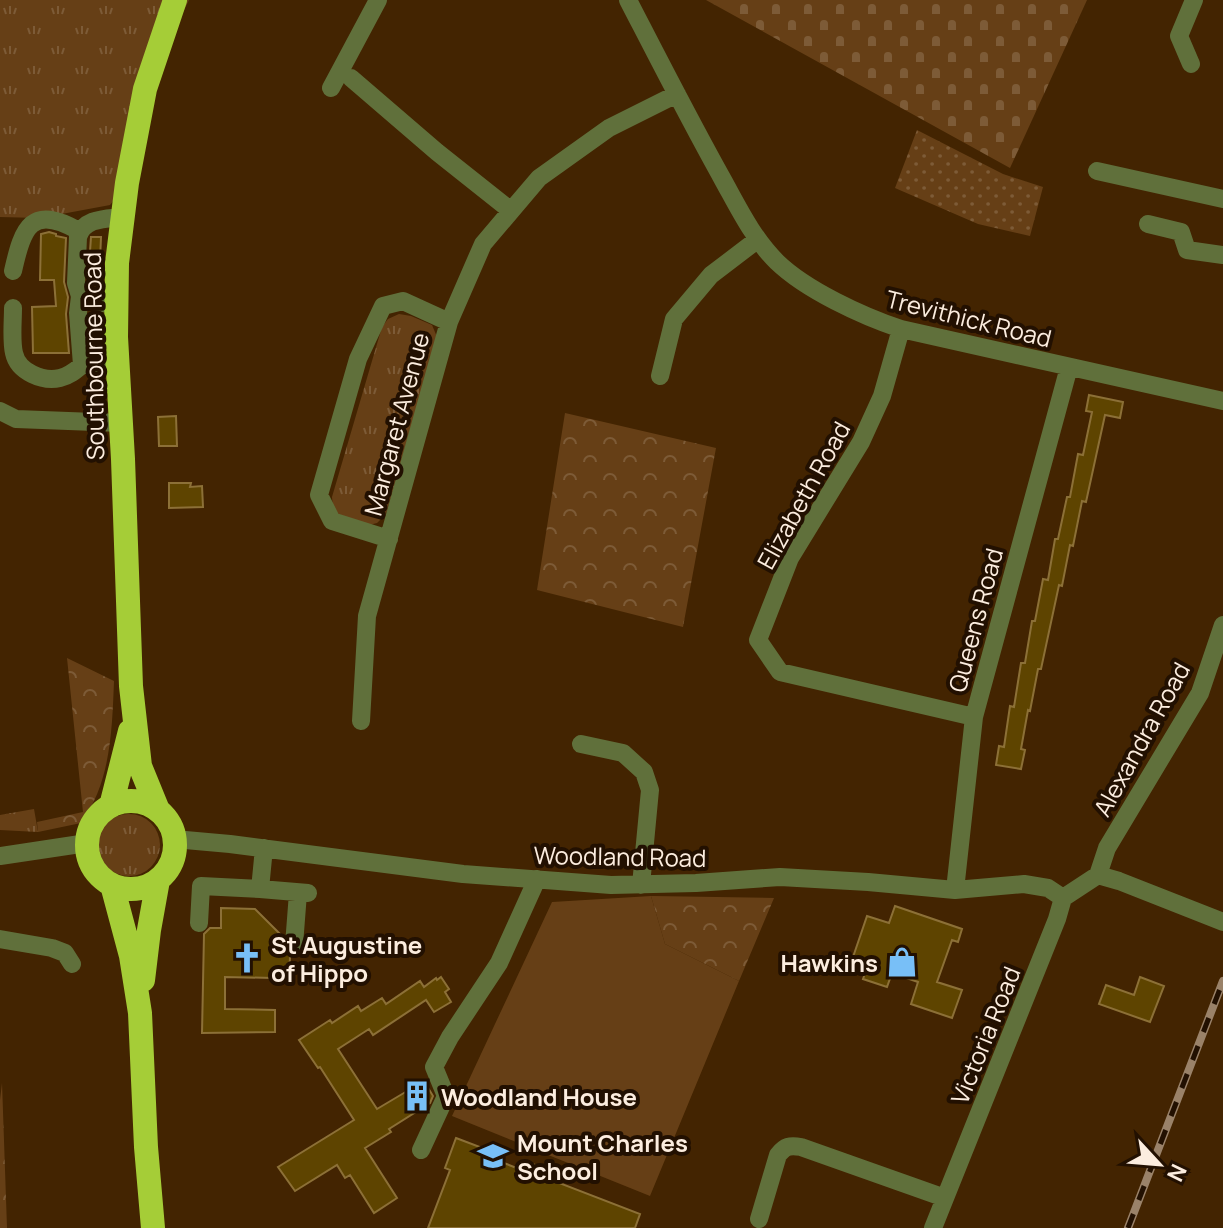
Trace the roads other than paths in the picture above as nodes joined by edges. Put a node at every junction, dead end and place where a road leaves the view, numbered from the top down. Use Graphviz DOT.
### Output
graph roads {
  1 [pos="175,0"];
  2 [pos="378,0"];
  3 [pos="628,0"];
  4 [pos="1194,0"];
  5 [pos="1191,64"];
  6 [pos="351,78"];
  7 [pos="331,88"];
  8 [pos="677,94"];
  9 [pos="1097,171"];
  10 [pos="1223,199"];
  11 [pos="510,210"];
  12 [pos="122,217"];
  13 [pos="1148,224"];
  14 [pos="79,231"];
  15 [pos="757,240"];
  16 [pos="1223,255"];
  17 [pos="13,271"];
  18 [pos="80,296"];
  19 [pos="116,306"];
  20 [pos="13,308"];
  21 [pos="449,322"];
  22 [pos="901,329"];
  23 [pos="82,365"];
  24 [pos="118,365"];
  25 [pos="1069,367"];
  26 [pos="660,376"];
  27 [pos="1223,401"];
  28 [pos="0,411"];
  29 [pos="121,423"];
  30 [pos="389,539"];
  31 [pos="1223,625"];
  32 [pos="974,717"];
  33 [pos="133,719"];
  34 [pos="361,721"];
  35 [pos="581,744"];
  36 [pos="111,806"];
  37 [pos="158,810"];
  38 [pos="174,839"];
  39 [pos="87,843"];
  40 [pos="264,848"];
  41 [pos="0,856"];
  42 [pos="1098,875"];
  43 [pos="537,879"];
  44 [pos="158,880"];
  45 [pos="112,885"];
  46 [pos="641,885"];
  47 [pos="260,889"];
  48 [pos="955,890"];
  49 [pos="1063,898"];
  50 [pos="1223,922"];
  51 [pos="199,923"];
  52 [pos="0,939"];
  53 [pos="294,945"];
  54 [pos="72,964"];
  55 [pos="140,1013"];
  56 [pos="146,1147"];
  57 [pos="421,1150"];
  58 [pos="945,1198"];
  59 [pos="759,1219"];
  60 [pos="142,1228"];
  61 [pos="153,1228"];
  62 [pos="933,1228"];
  1 -- 12 [label="highway, Southbourne Road"];
  2 -- 7 [label="street"];
  3 -- 8 [label="street, Trevithick Road"];
  4 -- 5 [label="street"];
  6 -- 11 [label="street"];
  8 -- 11 [label="street, Margaret Avenue"];
  8 -- 15 [label="street, Trevithick Road"];
  9 -- 10 [label="street"];
  11 -- 21 [label="street, Margaret Avenue"];
  12 -- 14 [label="street"];
  12 -- 19 [label="highway, Southbourne Road"];
  13 -- 16 [label="street"];
  14 -- 17 [label="street"];
  14 -- 18 [label="street"];
  15 -- 22 [label="street, Trevithick Road"];
  15 -- 26 [label="street"];
  18 -- 19 [label="street"];
  18 -- 23 [label="street"];
  19 -- 24 [label="highway, Southbourne Road"];
  20 -- 23 [label="street"];
  21 -- 30 [label="street, Margaret Avenue"];
  21 -- 30 [label="street, Margaret Avenue"];
  22 -- 25 [label="street, Trevithick Road"];
  22 -- 32 [label="street, Elizabeth Road"];
  23 -- 24 [label="street"];
  24 -- 29 [label="highway, Southbourne Road"];
  25 -- 27 [label="street, Trevithick Road"];
  25 -- 32 [label="street, Queens Road"];
  28 -- 29 [label="street"];
  29 -- 33 [label="highway, Southbourne Road"];
  30 -- 34 [label="street, Margaret Avenue"];
  31 -- 42 [label="street, Alexandra Road"];
  32 -- 48 [label="street, Queens Road"];
  33 -- 36 [label="highway, Southbourne Road"];
  33 -- 37 [label="highway, Southbourne Road"];
  35 -- 46 [label="street"];
  36 -- 37 [label="highway"];
  36 -- 39 [label="highway"];
  37 -- 38 [label="highway"];
  38 -- 40 [label="street, Woodland Road"];
  38 -- 44 [label="highway"];
  39 -- 41 [label="street"];
  39 -- 45 [label="highway"];
  40 -- 43 [label="street, Woodland Road"];
  40 -- 47 [label="street"];
  42 -- 49 [label="street"];
  42 -- 50 [label="street"];
  43 -- 46 [label="street, Woodland Road"];
  43 -- 57 [label="street"];
  44 -- 45 [label="highway"];
  44 -- 55 [label="highway"];
  45 -- 55 [label="highway"];
  46 -- 48 [label="street, Woodland Road"];
  47 -- 51 [label="street"];
  47 -- 53 [label="street"];
  48 -- 49 [label="street, Woodland Road"];
  49 -- 58 [label="street, Victoria Road"];
  52 -- 54 [label="street"];
  55 -- 56 [label="highway"];
  56 -- 60 [label="highway"];
  56 -- 61 [label="highway"];
  58 -- 59 [label="street"];
  58 -- 62 [label="street, Victoria Road"];
}
